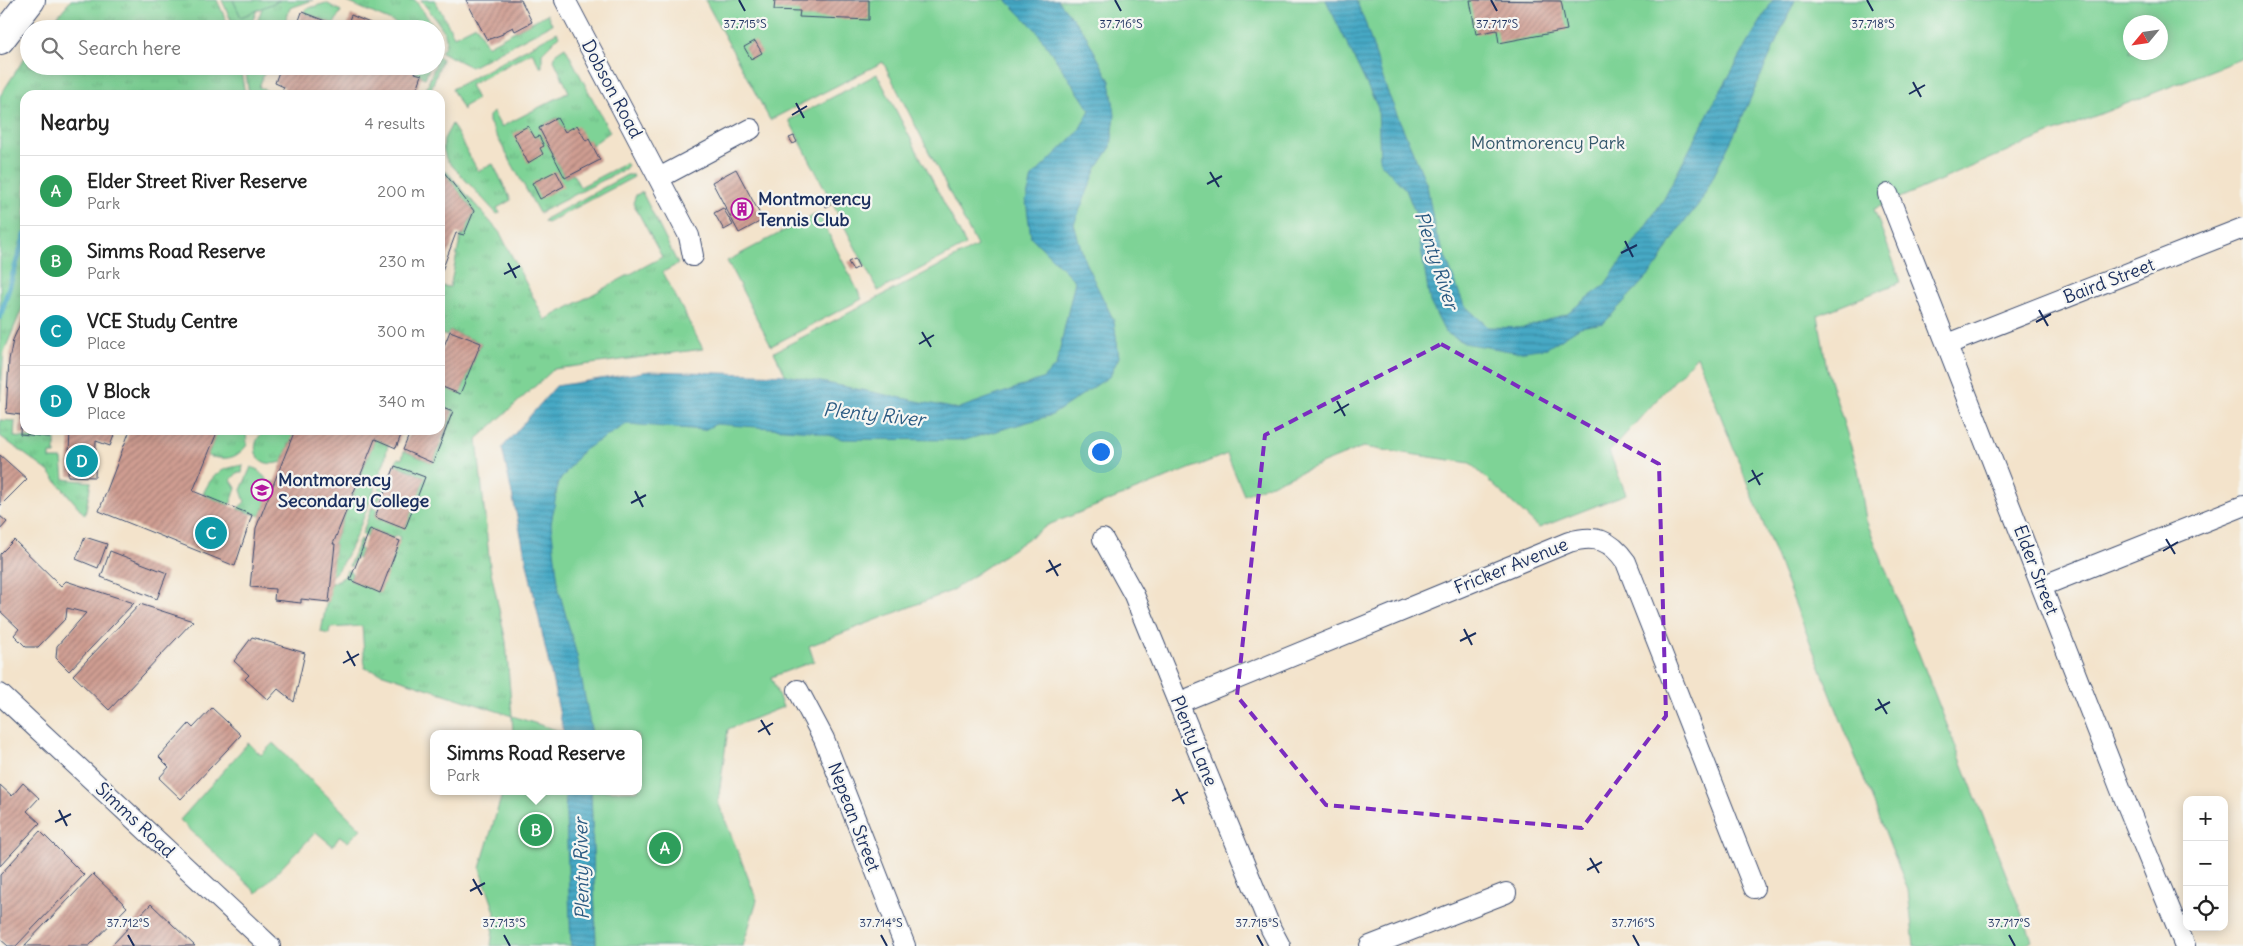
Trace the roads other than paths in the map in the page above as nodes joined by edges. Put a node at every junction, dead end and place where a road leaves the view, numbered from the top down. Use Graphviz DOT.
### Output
graph roads {
  1 [pos="31,0"];
  2 [pos="565,0"];
  3 [pos="0,38"];
  4 [pos="751,128"];
  5 [pos="659,178"];
  6 [pos="1888,194"];
  7 [pos="2243,228"];
  8 [pos="693,256"];
  9 [pos="1948,344"];
  10 [pos="2243,506"];
  11 [pos="1103,539"];
  12 [pos="2042,586"];
  13 [pos="798,690"];
  14 [pos="0,694"];
  15 [pos="1178,703"];
  16 [pos="1754,888"];
  17 [pos="1506,893"];
  18 [pos="270,946"];
  19 [pos="904,946"];
  20 [pos="1280,946"];
  21 [pos="1370,946"];
  22 [pos="2185,946"];
  1 -- 3 [label="main road"];
  2 -- 5 [label="street, Dobson Road"];
  4 -- 5 [label="street"];
  5 -- 8 [label="street, Dobson Road"];
  6 -- 9 [label="street, Elder Street"];
  7 -- 9 [label="street, Baird Street"];
  9 -- 12 [label="street, Elder Street"];
  10 -- 12 [label="street"];
  11 -- 15 [label="street, Plenty Lane"];
  12 -- 22 [label="street, Elder Street"];
  13 -- 19 [label="street, Nepean Street"];
  14 -- 18 [label="street, Simms Road"];
  15 -- 16 [label="street, Fricker Avenue"];
  15 -- 20 [label="street, Plenty Lane"];
  17 -- 21 [label="street"];
}
